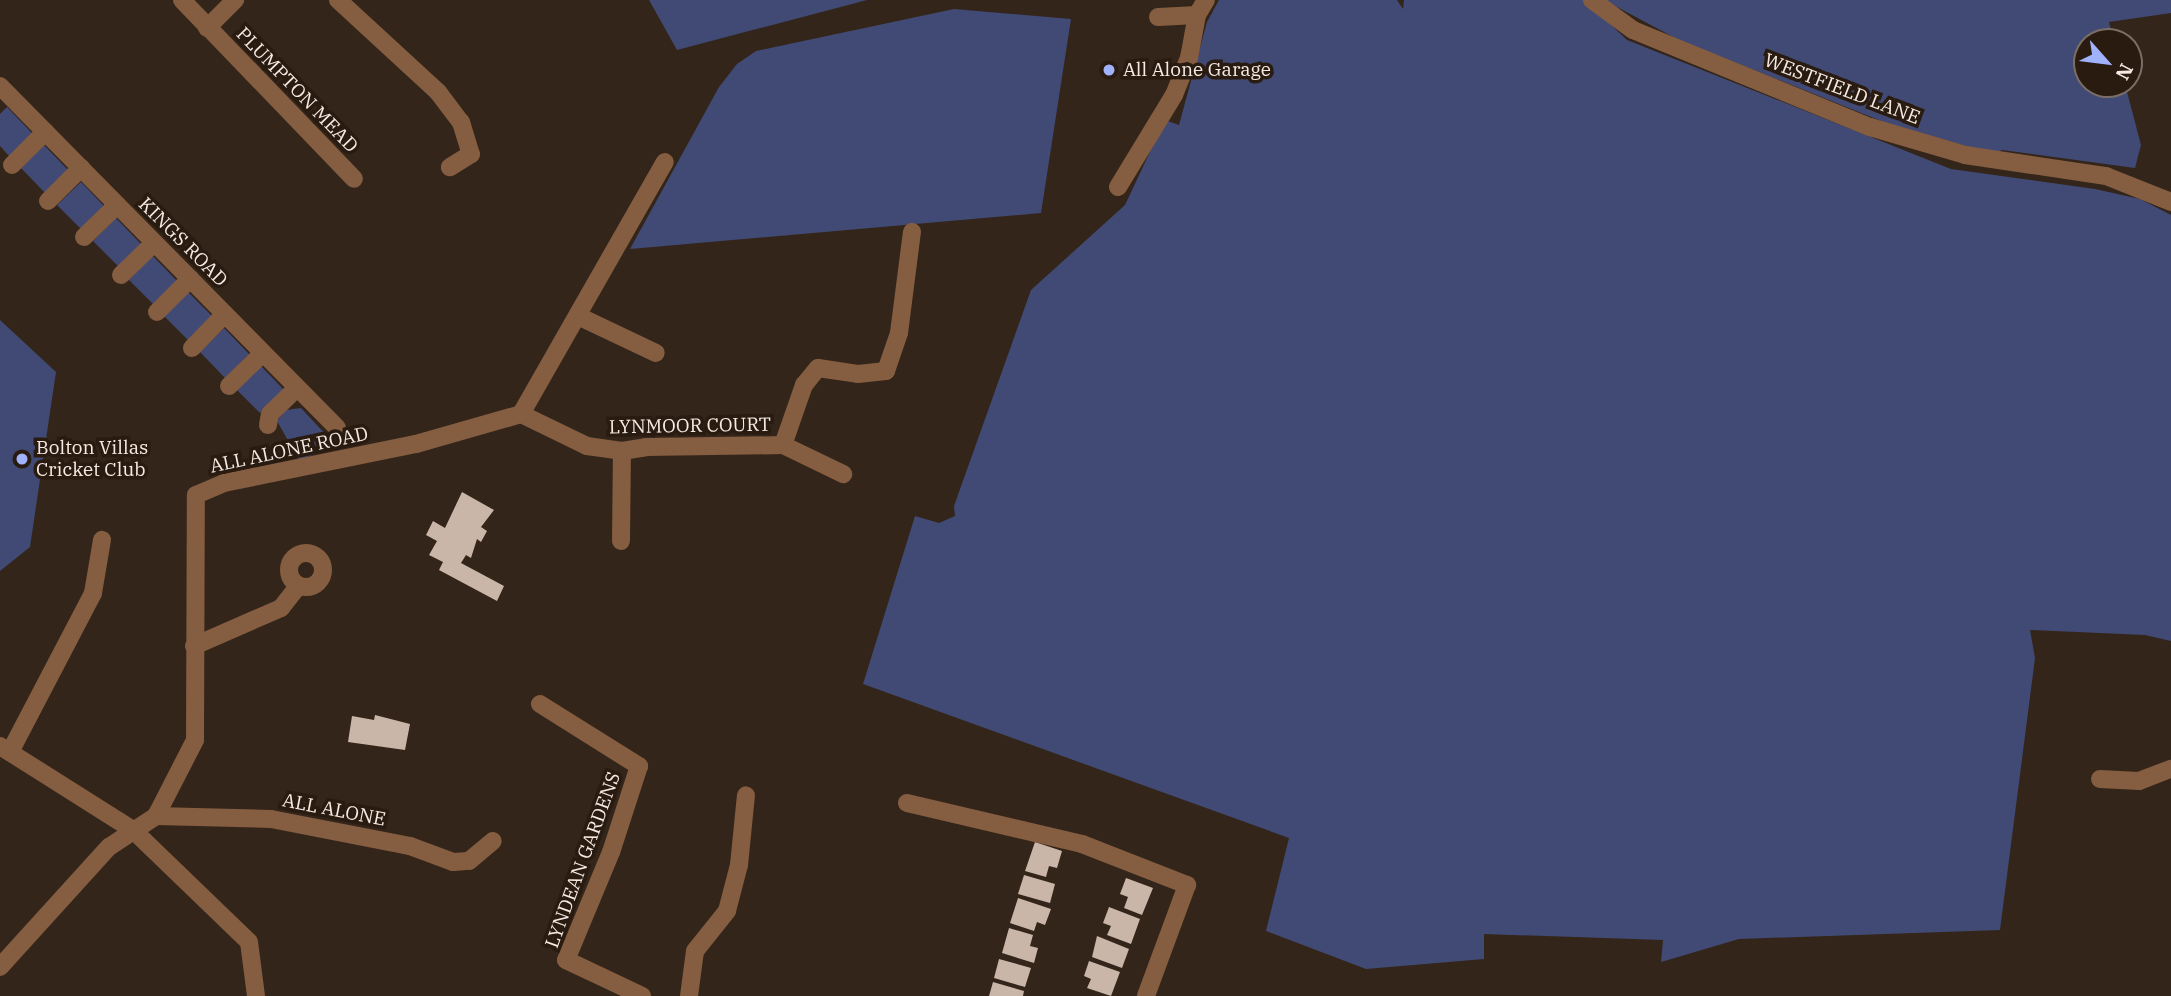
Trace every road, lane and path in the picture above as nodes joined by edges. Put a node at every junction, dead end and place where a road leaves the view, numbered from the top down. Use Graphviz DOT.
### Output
graph roads {
  1 [pos="182,0"];
  2 [pos="235,0"];
  3 [pos="338,0"];
  4 [pos="1592,0"];
  5 [pos="1201,8"];
  6 [pos="1158,17"];
  7 [pos="207,28"];
  8 [pos="3,94"];
  9 [pos="45,132"];
  10 [pos="665,162"];
  11 [pos="12,164"];
  12 [pos="450,167"];
  13 [pos="81,168"];
  14 [pos="354,179"];
  15 [pos="1118,187"];
  16 [pos="48,201"];
  17 [pos="2171,202"];
  18 [pos="117,205"];
  19 [pos="912,232"];
  20 [pos="84,237"];
  21 [pos="154,243"];
  22 [pos="121,275"];
  23 [pos="190,279"];
  24 [pos="157,312"];
  25 [pos="225,314"];
  26 [pos="578,316"];
  27 [pos="192,348"];
  28 [pos="263,353"];
  29 [pos="656,353"];
  30 [pos="229,386"];
  31 [pos="298,388"];
  32 [pos="521,414"];
  33 [pos="268,425"];
  34 [pos="337,428"];
  35 [pos="783,445"];
  36 [pos="622,452"];
  37 [pos="843,474"];
  38 [pos="102,540"];
  39 [pos="621,541"];
  40 [pos="298,586"];
  41 [pos="194,646"];
  42 [pos="540,704"];
  43 [pos="5,749"];
  44 [pos="2171,769"];
  45 [pos="2100,779"];
  46 [pos="746,795"];
  47 [pos="907,803"];
  48 [pos="156,816"];
  49 [pos="133,830"];
  50 [pos="494,841"];
  51 [pos="0,967"];
  52 [pos="256,996"];
  53 [pos="642,996"];
  54 [pos="689,996"];
  55 [pos="1146,996"];
  1 -- 7 [label="street, PLUMPTON MEAD"];
  2 -- 7 [label="street"];
  3 -- 12 [label="street"];
  4 -- 17 [label="street, WESTFIELD LANE"];
  5 -- 6 [label="street"];
  5 -- 15 [label="street"];
  7 -- 14 [label="street, PLUMPTON MEAD"];
  8 -- 9 [label="street, KINGS ROAD"];
  9 -- 11 [label="street"];
  9 -- 13 [label="street, KINGS ROAD"];
  10 -- 26 [label="street"];
  13 -- 16 [label="street"];
  13 -- 18 [label="street, KINGS ROAD"];
  18 -- 20 [label="street"];
  18 -- 21 [label="street, KINGS ROAD"];
  19 -- 35 [label="street, LYNMOOR COURT"];
  21 -- 22 [label="street"];
  21 -- 23 [label="street, KINGS ROAD"];
  23 -- 24 [label="street"];
  23 -- 25 [label="street, KINGS ROAD"];
  25 -- 27 [label="street"];
  25 -- 28 [label="street, KINGS ROAD"];
  26 -- 29 [label="street"];
  26 -- 32 [label="street"];
  28 -- 30 [label="street"];
  28 -- 31 [label="street, KINGS ROAD"];
  31 -- 33 [label="street"];
  31 -- 34 [label="street, KINGS ROAD"];
  32 -- 36 [label="street, LYNMOOR COURT"];
  32 -- 41 [label="street, ALL ALONE ROAD"];
  35 -- 36 [label="street, LYNMOOR COURT"];
  35 -- 37 [label="street, LYNMOOR COURT"];
  36 -- 39 [label="street"];
  38 -- 43 [label="street"];
  40 -- 41 [label="street"];
  41 -- 48 [label="street, ALL ALONE ROAD"];
  42 -- 53 [label="street, LYNDEAN GARDENS"];
  43 -- 49 [label="street"];
  44 -- 45 [label="street"];
  46 -- 54 [label="street"];
  47 -- 55 [label="street"];
  48 -- 49 [label="street"];
  48 -- 50 [label="street, ALL ALONE"];
  49 -- 51 [label="street"];
  49 -- 52 [label="street"];
}
